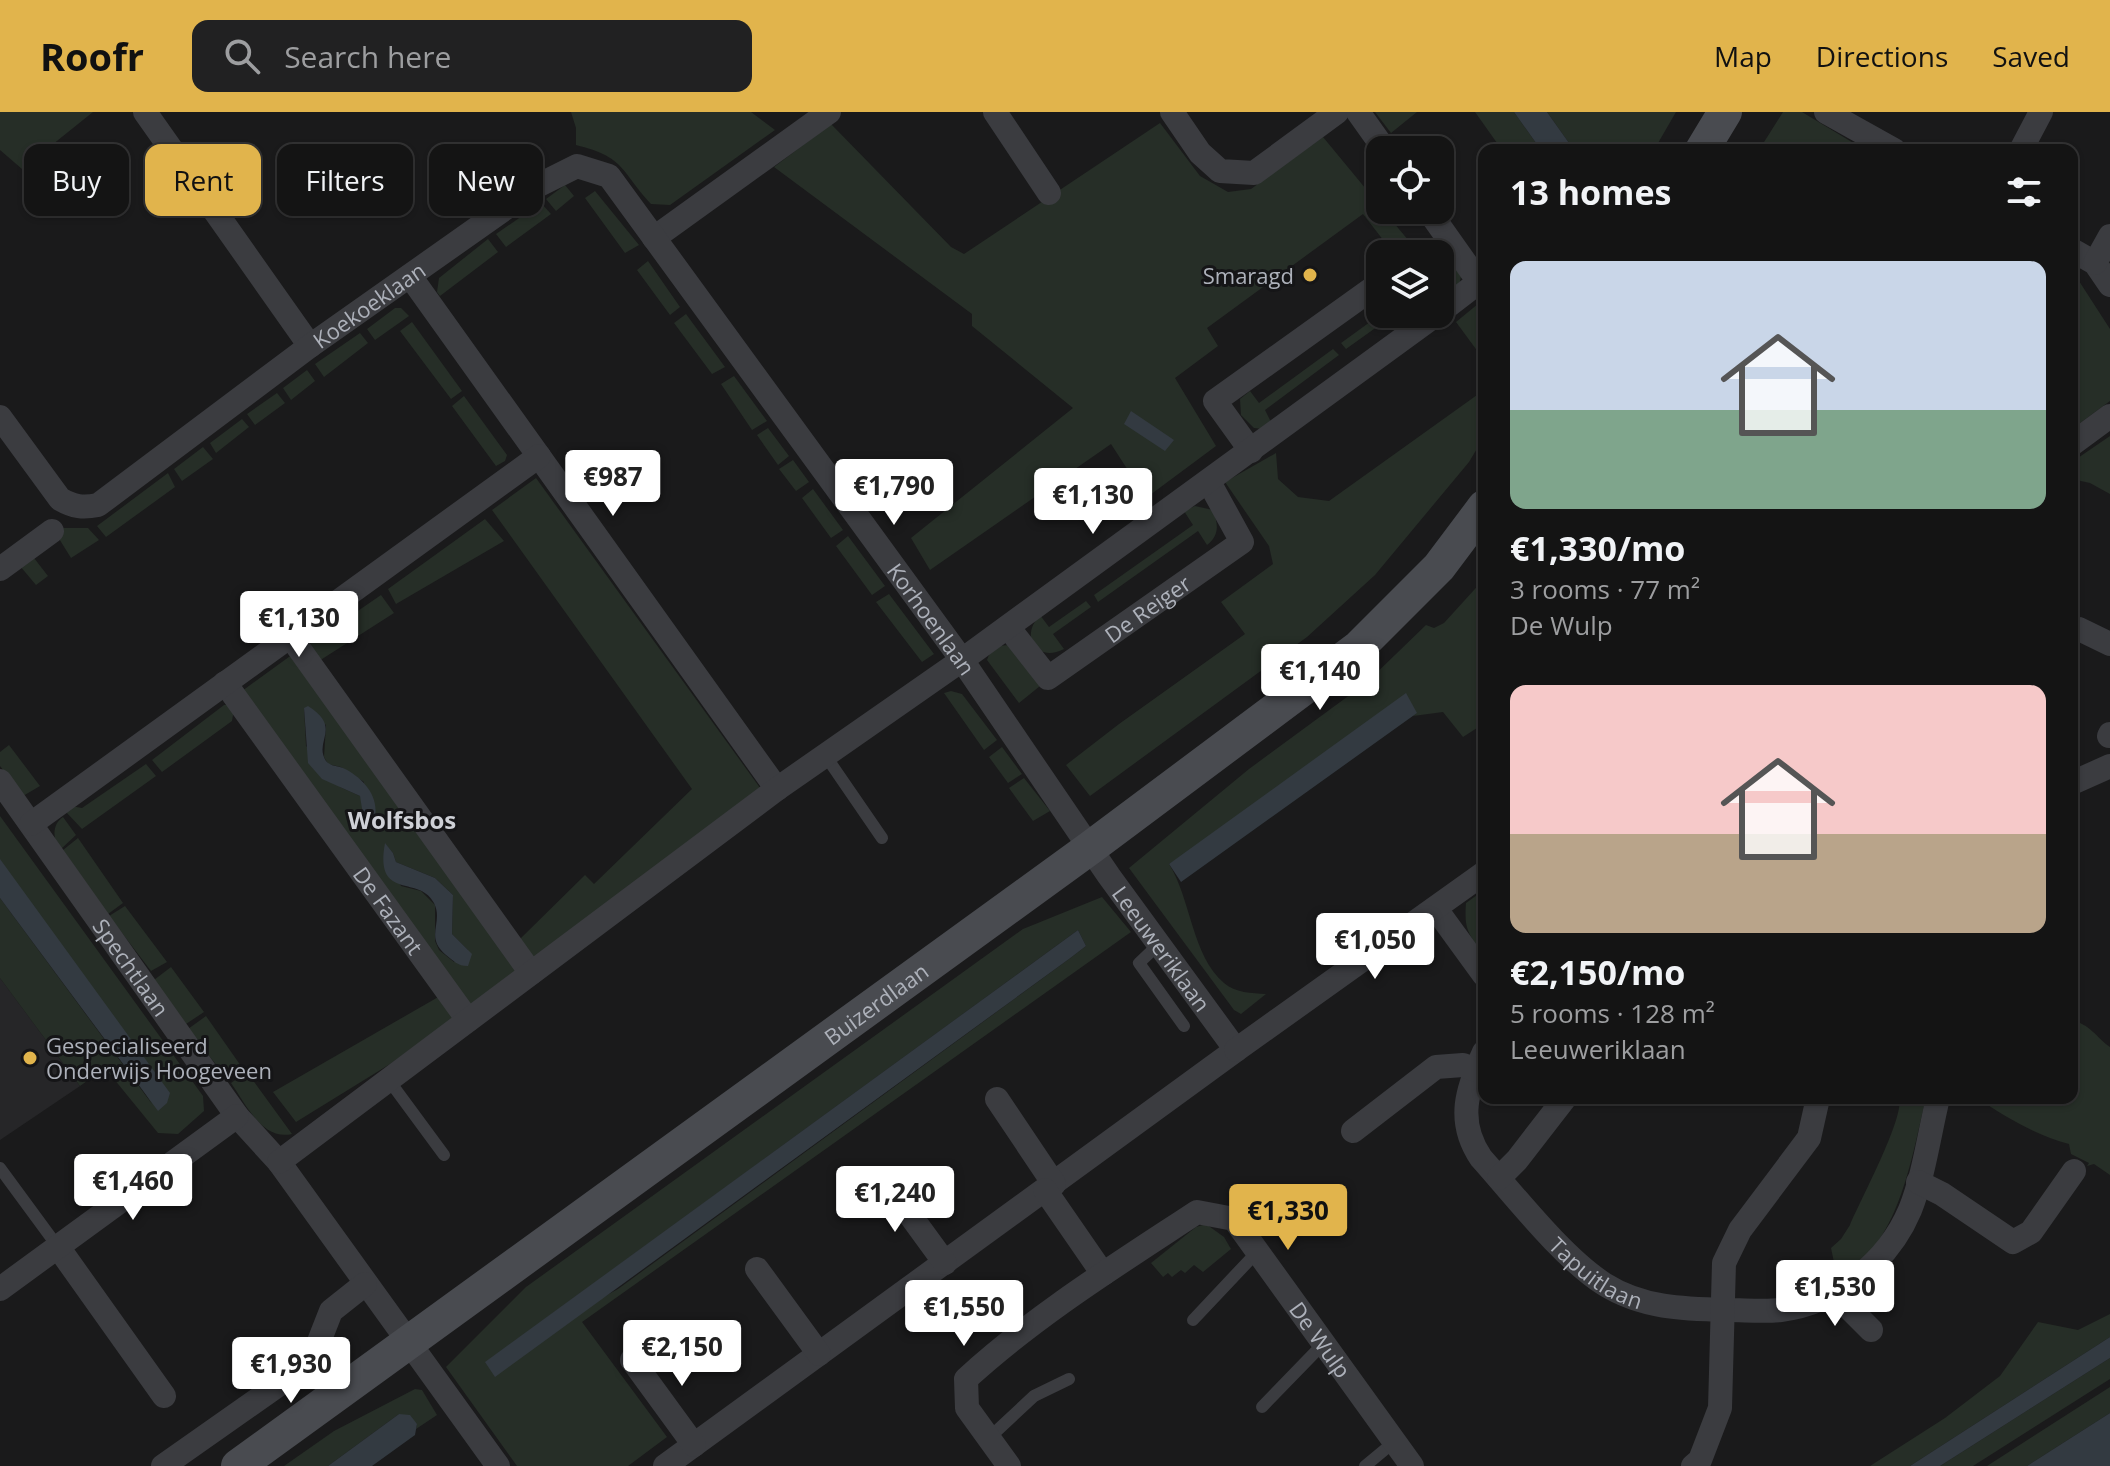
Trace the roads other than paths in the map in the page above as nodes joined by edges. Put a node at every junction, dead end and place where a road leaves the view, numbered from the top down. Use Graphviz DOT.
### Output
graph roads {
  1 [pos="145,112"];
  2 [pos="829,112"];
  3 [pos="995,112"];
  4 [pos="1172,112"];
  5 [pos="1337,112"];
  6 [pos="1358,112"];
  7 [pos="1725,112"];
  8 [pos="1826,112"];
  9 [pos="2041,112"];
  10 [pos="1375,136"];
  11 [pos="1706,144"];
  12 [pos="1883,144"];
  13 [pos="2024,144"];
  14 [pos="1049,193"];
  15 [pos="2110,236"];
  16 [pos="654,238"];
  17 [pos="1454,247"];
  18 [pos="2078,253"];
  19 [pos="2095,263"];
  20 [pos="410,276"];
  21 [pos="1478,281"];
  22 [pos="1478,283"];
  23 [pos="2110,285"];
  24 [pos="1366,293"];
  25 [pos="1454,300"];
  26 [pos="1417,328"];
  27 [pos="310,346"];
  28 [pos="2110,416"];
  29 [pos="0,417"];
  30 [pos="2078,440"];
  31 [pos="1251,451"];
  32 [pos="539,456"];
  33 [pos="1209,482"];
  34 [pos="1478,515"];
  35 [pos="52,531"];
  36 [pos="0,569"];
  37 [pos="1008,627"];
  38 [pos="2079,629"];
  39 [pos="290,636"];
  40 [pos="2110,644"];
  41 [pos="962,660"];
  42 [pos="225,683"];
  43 [pos="825,755"];
  44 [pos="2110,766"];
  45 [pos="2078,780"];
  46 [pos="0,781"];
  47 [pos="777,789"];
  48 [pos="31,824"];
  49 [pos="882,838"];
  50 [pos="1090,848"];
  51 [pos="1478,878"];
  52 [pos="1436,909"];
  53 [pos="1159,944"];
  54 [pos="1478,967"];
  55 [pos="531,973"];
  56 [pos="468,1020"];
  57 [pos="1184,1026"];
  58 [pos="1236,1050"];
  59 [pos="1478,1061"];
  60 [pos="1478,1066"];
  61 [pos="388,1079"];
  62 [pos="997,1099"];
  63 [pos="1560,1104"];
  64 [pos="1817,1104"];
  65 [pos="1937,1104"];
  66 [pos="237,1116"];
  67 [pos="1353,1131"];
  68 [pos="444,1155"];
  69 [pos="279,1162"];
  70 [pos="0,1168"];
  71 [pos="2074,1171"];
  72 [pos="883,1178"];
  73 [pos="1499,1178"];
  74 [pos="1918,1182"];
  75 [pos="1050,1187"];
  76 [pos="58,1247"];
  77 [pos="1258,1251"];
  78 [pos="945,1263"];
  79 [pos="757,1269"];
  80 [pos="1103,1274"];
  81 [pos="365,1284"];
  82 [pos="0,1289"];
  83 [pos="1833,1292"];
  84 [pos="1723,1310"];
  85 [pos="1193,1320"];
  86 [pos="1871,1330"];
  87 [pos="1324,1343"];
  88 [pos="409,1344"];
  89 [pos="819,1354"];
  90 [pos="632,1360"];
  91 [pos="1069,1379"];
  92 [pos="164,1396"];
  93 [pos="1262,1407"];
  94 [pos="989,1438"];
  95 [pos="1394,1442"];
  96 [pos="694,1445"];
  97 [pos="1701,1464"];
  98 [pos="163,1466"];
  99 [pos="238,1466"];
  100 [pos="498,1466"];
  101 [pos="665,1466"];
  102 [pos="1009,1466"];
  103 [pos="1365,1466"];
  104 [pos="1412,1466"];
  1 -- 27 [label="street"];
  2 -- 16 [label="street"];
  3 -- 14 [label="street"];
  4 -- 5 [label="street"];
  6 -- 10 [label="street"];
  7 -- 11 [label="street"];
  8 -- 12 [label="street"];
  9 -- 13 [label="street"];
  15 -- 19 [label="street"];
  16 -- 20 [label="street, Koekoeklaan"];
  16 -- 41 [label="street, Korhoenlaan"];
  17 -- 21 [label="street"];
  18 -- 19 [label="street"];
  19 -- 23 [label="street"];
  20 -- 27 [label="street, Koekoeklaan"];
  20 -- 32 [label="street"];
  22 -- 25 [label="street"];
  24 -- 31 [label="street"];
  26 -- 31 [label="street"];
  27 -- 29 [label="street, Koekoeklaan"];
  28 -- 30 [label="street"];
  31 -- 33 [label="street"];
  32 -- 39 [label="street"];
  32 -- 47 [label="street"];
  33 -- 37 [label="street"];
  33 -- 37 [label="street, De Reiger"];
  34 -- 50 [label="street, Buizerdlaan"];
  35 -- 36 [label="street"];
  37 -- 41 [label="street"];
  38 -- 40 [label="street"];
  39 -- 42 [label="street"];
  39 -- 55 [label="street"];
  41 -- 43 [label="street"];
  41 -- 50 [label="street, Korhoenlaan"];
  42 -- 48 [label="street"];
  42 -- 56 [label="street, De Fazant"];
  43 -- 47 [label="street"];
  43 -- 49 [label="lane"];
  44 -- 45 [label="street"];
  46 -- 48 [label="street, Spechtlaan"];
  47 -- 55 [label="street"];
  48 -- 66 [label="street, Spechtlaan"];
  50 -- 53 [label="street, Leeuweriklaan"];
  50 -- 88 [label="street, Buizerdlaan"];
  51 -- 52 [label="street"];
  52 -- 54 [label="street"];
  52 -- 58 [label="street"];
  53 -- 57 [label="lane"];
  53 -- 58 [label="street, Leeuweriklaan"];
  55 -- 56 [label="street"];
  56 -- 61 [label="street"];
  58 -- 75 [label="street"];
  59 -- 67 [label="street, Tapuitlaan"];
  60 -- 73 [label="street, Tapuitlaan"];
  61 -- 68 [label="lane"];
  61 -- 69 [label="street"];
  62 -- 75 [label="street"];
  63 -- 73 [label="street"];
  64 -- 84 [label="street"];
  65 -- 74 [label="street, Tapuitlaan"];
  66 -- 69 [label="street, Spechtlaan"];
  66 -- 76 [label="street"];
  69 -- 81 [label="street, Spechtlaan"];
  70 -- 76 [label="lane"];
  71 -- 74 [label="street"];
  72 -- 78 [label="street"];
  73 -- 84 [label="street, Tapuitlaan"];
  74 -- 83 [label="street, Tapuitlaan"];
  75 -- 78 [label="street"];
  75 -- 80 [label="street"];
  76 -- 82 [label="street"];
  76 -- 92 [label="street"];
  77 -- 80 [label="street, De Wulp"];
  77 -- 85 [label="lane"];
  77 -- 87 [label="street, De Wulp"];
  78 -- 89 [label="street"];
  79 -- 89 [label="street"];
  80 -- 94 [label="street, De Wulp"];
  81 -- 88 [label="street, Spechtlaan"];
  81 -- 98 [label="street"];
  83 -- 84 [label="street, Tapuitlaan"];
  83 -- 86 [label="street"];
  84 -- 97 [label="street"];
  87 -- 93 [label="lane"];
  87 -- 95 [label="street, De Wulp"];
  88 -- 99 [label="street, Buizerdlaan"];
  88 -- 100 [label="street"];
  89 -- 96 [label="street"];
  90 -- 96 [label="street"];
  91 -- 94 [label="lane"];
  94 -- 102 [label="street, De Wulp"];
  95 -- 103 [label="lane"];
  95 -- 104 [label="street, De Wulp"];
  96 -- 101 [label="street"];
}
